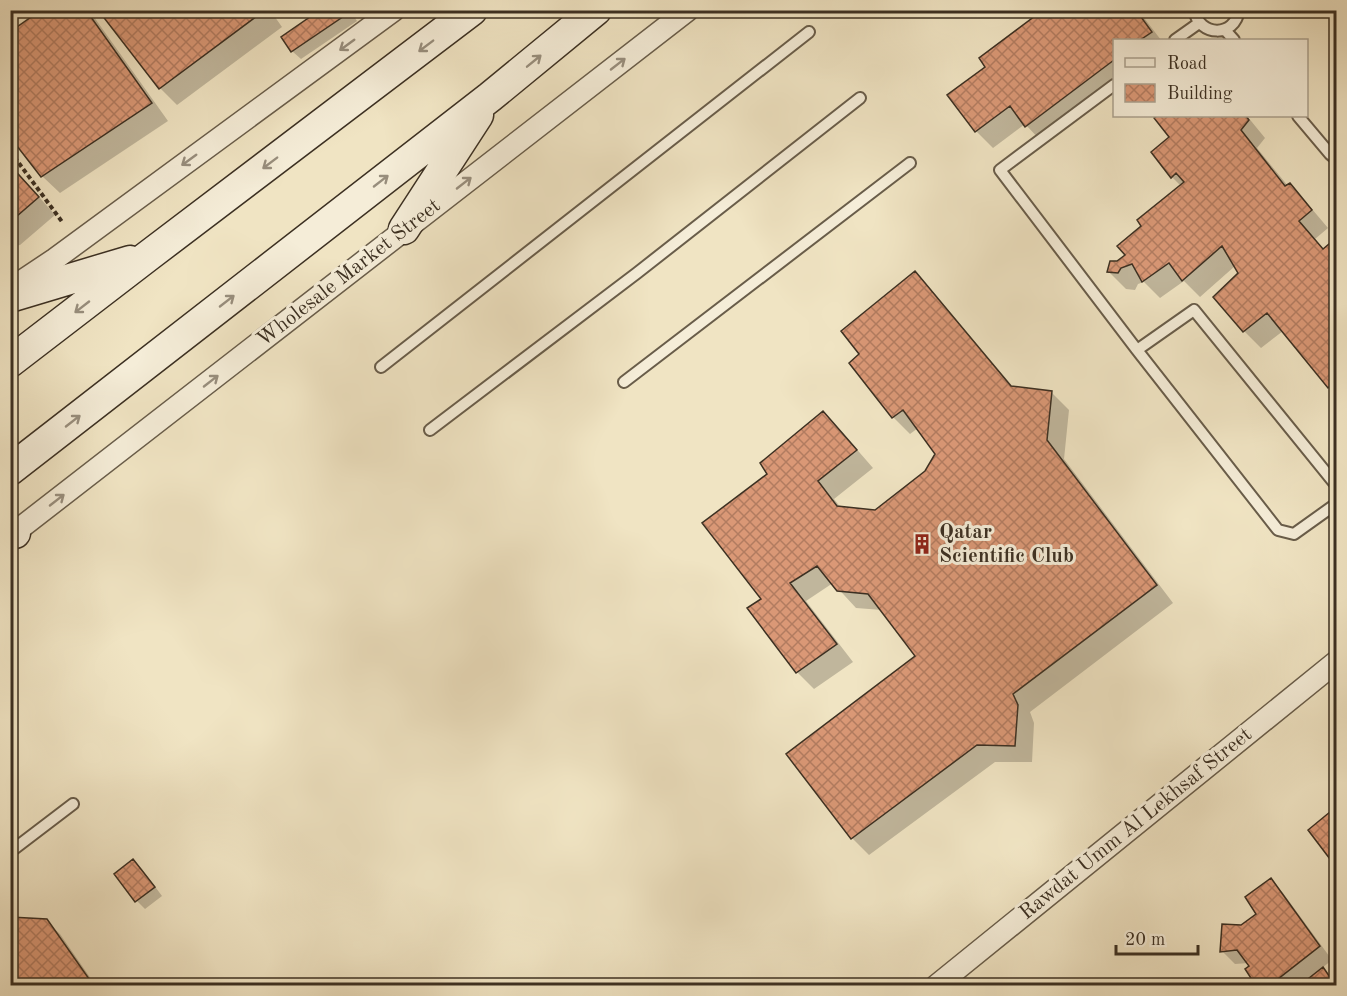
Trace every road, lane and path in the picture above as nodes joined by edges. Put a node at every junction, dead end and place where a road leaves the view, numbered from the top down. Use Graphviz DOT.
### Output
graph roads {
  1 [pos="394,10"];
  2 [pos="472,10"];
  3 [pos="596,10"];
  4 [pos="688,10"];
  5 [pos="1194,10"];
  6 [pos="1239,10"];
  7 [pos="1199,23"];
  8 [pos="1225,30"];
  9 [pos="809,32"];
  10 [pos="1176,39"];
  11 [pos="1233,39"];
  12 [pos="1113,86"];
  13 [pos="490,97"];
  14 [pos="860,98"];
  15 [pos="1299,117"];
  16 [pos="10,151"];
  17 [pos="1333,156"];
  18 [pos="910,163"];
  19 [pos="1336,165"];
  20 [pos="404,229"];
  21 [pos="77,243"];
  22 [pos="148,256"];
  23 [pos="10,289"];
  24 [pos="10,297"];
  25 [pos="1137,350"];
  26 [pos="10,362"];
  27 [pos="381,367"];
  28 [pos="624,382"];
  29 [pos="430,430"];
  30 [pos="10,470"];
  31 [pos="1336,485"];
  32 [pos="1336,504"];
  33 [pos="12,534"];
  34 [pos="1336,662"];
  35 [pos="74,804"];
  36 [pos="10,852"];
  37 [pos="936,986"];
  1 -- 21 [label="street, one-way"];
  2 -- 22 [label="main road, one-way"];
  13 -- 3 [label="main road, one-way"];
  20 -- 4 [label="street, Wholesale Market Street, one-way"];
  5 -- 7 [label="lane"];
  6 -- 8 [label="lane"];
  7 -- 8 [label="lane"];
  7 -- 10 [label="lane"];
  8 -- 11 [label="lane"];
  9 -- 27 [label="lane"];
  12 -- 25 [label="lane"];
  13 -- 20 [label="main road"];
  30 -- 13 [label="main road, one-way"];
  14 -- 29 [label="lane"];
  15 -- 17 [label="lane"];
  16 -- 21 [label="path"];
  17 -- 19 [label="lane"];
  18 -- 28 [label="lane"];
  33 -- 20 [label="street, Wholesale Market Street, one-way"];
  21 -- 23 [label="street"];
  22 -- 24 [label="main road"];
  22 -- 26 [label="main road, one-way"];
  25 -- 31 [label="lane"];
  25 -- 32 [label="lane"];
  34 -- 37 [label="street, Rawdat Umm Al Lekhsaf Street"];
  35 -- 36 [label="lane"];
}
